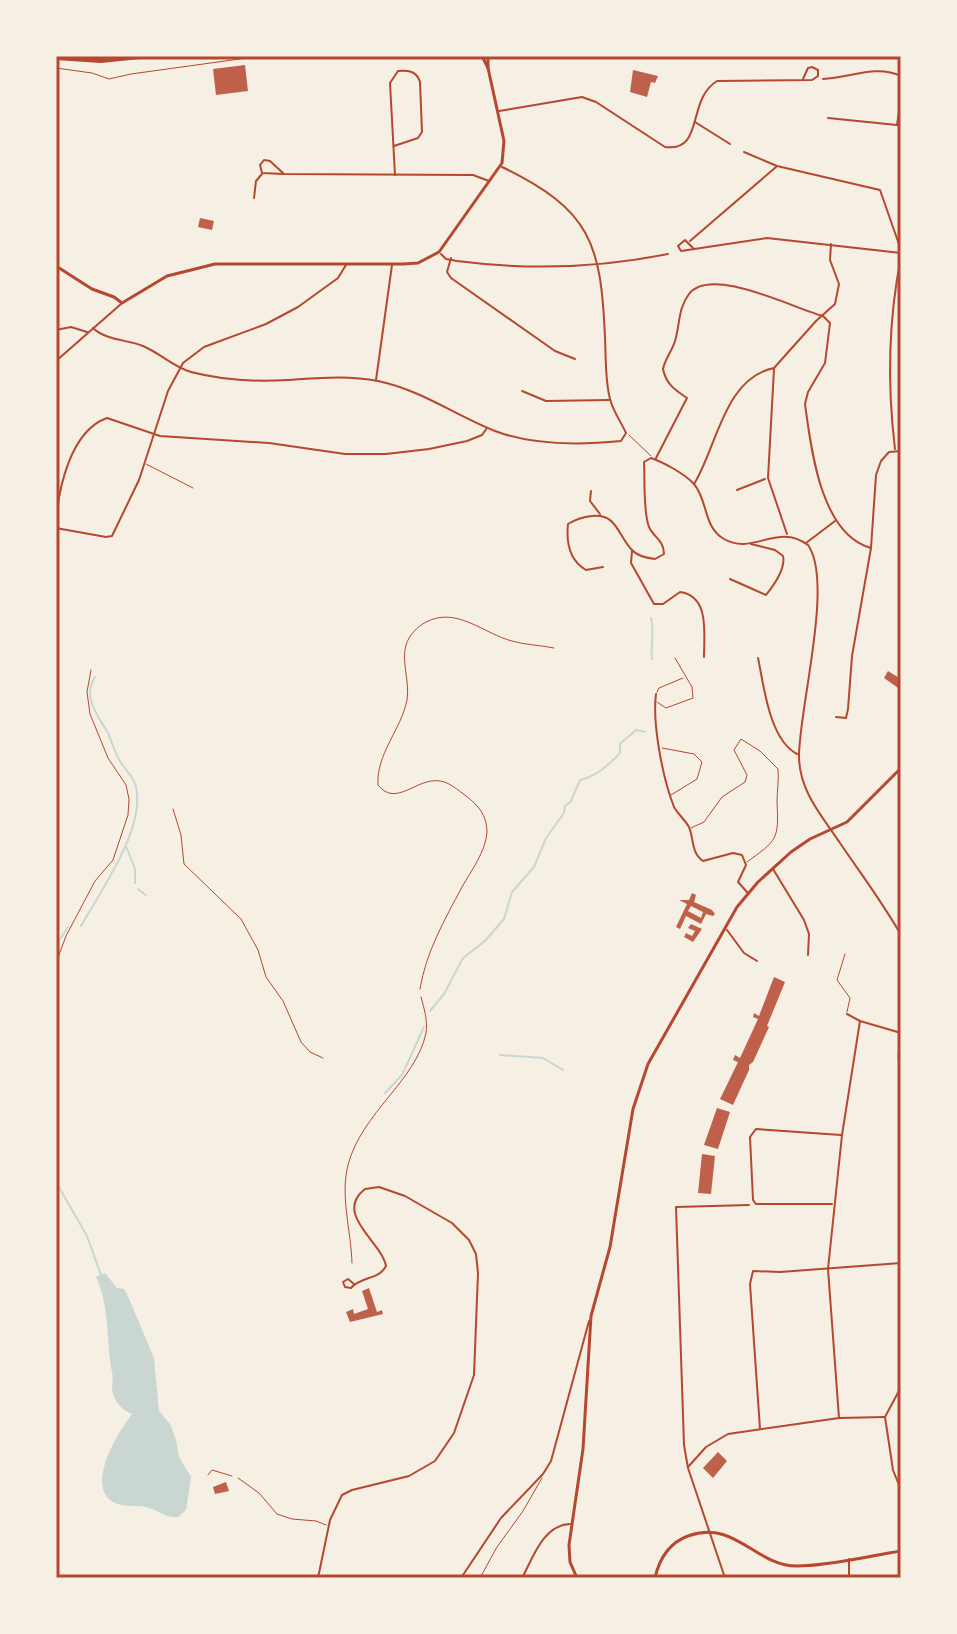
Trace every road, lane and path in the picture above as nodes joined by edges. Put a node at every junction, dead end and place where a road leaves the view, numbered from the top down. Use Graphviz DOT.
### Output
graph roads {
  1 [pos="149,56"];
  2 [pos="261,56"];
  3 [pos="482,56"];
  4 [pos="488,56"];
  5 [pos="584,56"];
  6 [pos="614,56"];
  7 [pos="56,58"];
  8 [pos="56,68"];
  9 [pos="488,68"];
  10 [pos="901,76"];
  11 [pos="803,79"];
  12 [pos="823,79"];
  13 [pos="901,98"];
  14 [pos="498,111"];
  15 [pos="828,118"];
  16 [pos="695,122"];
  17 [pos="899,125"];
  18 [pos="730,144"];
  19 [pos="394,146"];
  20 [pos="744,152"];
  21 [pos="777,166"];
  22 [pos="501,167"];
  23 [pos="263,174"];
  24 [pos="284,174"];
  25 [pos="395,176"];
  26 [pos="490,182"];
  27 [pos="254,198"];
  28 [pos="689,242"];
  29 [pos="831,244"];
  30 [pos="693,248"];
  31 [pos="440,250"];
  32 [pos="901,253"];
  33 [pos="668,254"];
  34 [pos="451,259"];
  35 [pos="346,264"];
  36 [pos="392,264"];
  37 [pos="599,264"];
  38 [pos="56,266"];
  39 [pos="122,303"];
  40 [pos="823,316"];
  41 [pos="93,328"];
  42 [pos="56,330"];
  43 [pos="88,332"];
  44 [pos="575,359"];
  45 [pos="56,361"];
  46 [pos="180,367"];
  47 [pos="774,368"];
  48 [pos="376,380"];
  49 [pos="522,391"];
  50 [pos="610,400"];
  51 [pos="488,427"];
  52 [pos="155,435"];
  53 [pos="626,435"];
  54 [pos="895,450"];
  55 [pos="901,451"];
  56 [pos="654,459"];
  57 [pos="145,464"];
  58 [pos="768,478"];
  59 [pos="694,484"];
  60 [pos="193,488"];
  61 [pos="737,490"];
  62 [pos="591,491"];
  63 [pos="601,515"];
  64 [pos="836,520"];
  65 [pos="56,526"];
  66 [pos="787,535"];
  67 [pos="750,543"];
  68 [pos="806,543"];
  69 [pos="871,548"];
  70 [pos="632,551"];
  71 [pos="603,567"];
  72 [pos="730,579"];
  73 [pos="554,648"];
  74 [pos="704,657"];
  75 [pos="675,658"];
  76 [pos="758,658"];
  77 [pos="91,670"];
  78 [pos="685,677"];
  79 [pos="656,694"];
  80 [pos="655,701"];
  81 [pos="836,717"];
  82 [pos="660,749"];
  83 [pos="799,754"];
  84 [pos="901,768"];
  85 [pos="671,795"];
  86 [pos="173,809"];
  87 [pos="690,829"];
  88 [pos="830,830"];
  89 [pos="747,862"];
  90 [pos="773,868"];
  91 [pos="748,893"];
  92 [pos="726,930"];
  93 [pos="901,935"];
  94 [pos="845,954"];
  95 [pos="808,955"];
  96 [pos="757,961"];
  97 [pos="56,963"];
  98 [pos="420,989"];
  99 [pos="421,997"];
  100 [pos="847,1014"];
  101 [pos="860,1021"];
  102 [pos="901,1033"];
  103 [pos="901,1041"];
  104 [pos="323,1058"];
  105 [pos="901,1071"];
  106 [pos="842,1135"];
  107 [pos="834,1203"];
  108 [pos="749,1205"];
  109 [pos="352,1263"];
  110 [pos="901,1263"];
  111 [pos="828,1269"];
  112 [pos="354,1284"];
  113 [pos="588,1333"];
  114 [pos="901,1387"];
  115 [pos="885,1417"];
  116 [pos="839,1418"];
  117 [pos="760,1429"];
  118 [pos="688,1468"];
  119 [pos="208,1475"];
  120 [pos="541,1475"];
  121 [pos="238,1478"];
  122 [pos="901,1490"];
  123 [pos="571,1524"];
  124 [pos="328,1526"];
  125 [pos="709,1533"];
  126 [pos="901,1551"];
  127 [pos="849,1559"];
  128 [pos="318,1578"];
  129 [pos="461,1578"];
  130 [pos="480,1578"];
  131 [pos="522,1578"];
  132 [pos="577,1578"];
  133 [pos="655,1578"];
  134 [pos="725,1578"];
  135 [pos="849,1578"];
  1 -- 7 [label="highway"];
  2 -- 8 [label="path"];
  3 -- 9 [label="street"];
  4 -- 9 [label="street"];
  5 -- 6 [label="path"];
  9 -- 14 [label="street"];
  10 -- 12 [label="street"];
  11 -- 16 [label="street"];
  13 -- 17 [label="street"];
  14 -- 16 [label="street"];
  14 -- 22 [label="street"];
  15 -- 17 [label="street"];
  16 -- 18 [label="street"];
  19 -- 19 [label="street"];
  19 -- 25 [label="street"];
  20 -- 21 [label="street"];
  21 -- 28 [label="street"];
  21 -- 32 [label="street"];
  22 -- 26 [label="street"];
  22 -- 37 [label="street"];
  23 -- 24 [label="street"];
  23 -- 24 [label="street"];
  23 -- 27 [label="street"];
  24 -- 25 [label="street"];
  25 -- 26 [label="street"];
  26 -- 31 [label="street"];
  28 -- 30 [label="street"];
  28 -- 30 [label="street"];
  29 -- 30 [label="street"];
  29 -- 32 [label="street"];
  29 -- 40 [label="street"];
  31 -- 34 [label="street"];
  31 -- 36 [label="street"];
  32 -- 54 [label="street"];
  33 -- 37 [label="street"];
  34 -- 37 [label="street"];
  34 -- 44 [label="street"];
  35 -- 36 [label="street"];
  35 -- 39 [label="street"];
  35 -- 46 [label="street"];
  36 -- 48 [label="street"];
  37 -- 50 [label="street"];
  38 -- 39 [label="street"];
  39 -- 41 [label="street"];
  40 -- 47 [label="street"];
  40 -- 56 [label="street"];
  40 -- 64 [label="street"];
  41 -- 43 [label="street"];
  41 -- 46 [label="street"];
  42 -- 43 [label="street"];
  43 -- 45 [label="street"];
  46 -- 48 [label="street"];
  46 -- 52 [label="street"];
  47 -- 58 [label="street"];
  47 -- 59 [label="street"];
  48 -- 51 [label="street"];
  49 -- 50 [label="street"];
  50 -- 53 [label="street"];
  51 -- 52 [label="street"];
  51 -- 53 [label="street"];
  52 -- 57 [label="street"];
  52 -- 65 [label="street"];
  53 -- 56 [label="lane"];
  54 -- 55 [label="street"];
  54 -- 69 [label="street"];
  56 -- 59 [label="street"];
  56 -- 70 [label="street"];
  57 -- 60 [label="lane"];
  57 -- 65 [label="street"];
  58 -- 61 [label="street"];
  58 -- 66 [label="street"];
  59 -- 67 [label="street"];
  62 -- 63 [label="street"];
  63 -- 70 [label="street"];
  63 -- 71 [label="street"];
  64 -- 68 [label="street"];
  64 -- 69 [label="street"];
  66 -- 67 [label="street"];
  66 -- 68 [label="street"];
  67 -- 72 [label="street"];
  68 -- 83 [label="street"];
  69 -- 81 [label="street"];
  70 -- 74 [label="street"];
  73 -- 98 [label="path"];
  75 -- 78 [label="lane"];
  76 -- 83 [label="street"];
  77 -- 97 [label="path"];
  78 -- 79 [label="lane"];
  78 -- 80 [label="lane"];
  79 -- 80 [label="street"];
  80 -- 82 [label="street"];
  82 -- 85 [label="street"];
  82 -- 85 [label="lane"];
  83 -- 88 [label="street"];
  84 -- 88 [label="street"];
  85 -- 87 [label="street"];
  86 -- 104 [label="path"];
  87 -- 89 [label="street"];
  87 -- 89 [label="lane"];
  88 -- 90 [label="street"];
  88 -- 93 [label="street"];
  89 -- 91 [label="street"];
  90 -- 91 [label="street"];
  90 -- 95 [label="street"];
  91 -- 92 [label="street"];
  92 -- 96 [label="street"];
  92 -- 113 [label="street"];
  94 -- 100 [label="lane"];
  99 -- 109 [label="path"];
  100 -- 101 [label="street"];
  101 -- 102 [label="street"];
  101 -- 106 [label="street"];
  103 -- 105 [label="street"];
  106 -- 107 [label="street"];
  106 -- 107 [label="street"];
  107 -- 111 [label="street"];
  108 -- 118 [label="street"];
  110 -- 111 [label="street"];
  111 -- 116 [label="street"];
  111 -- 117 [label="street"];
  112 -- 112 [label="street"];
  112 -- 124 [label="street"];
  113 -- 120 [label="street"];
  113 -- 123 [label="street"];
  114 -- 115 [label="street"];
  115 -- 116 [label="street"];
  115 -- 122 [label="street"];
  116 -- 117 [label="street"];
  117 -- 118 [label="street"];
  118 -- 125 [label="street"];
  119 -- 121 [label="path"];
  120 -- 129 [label="street"];
  120 -- 130 [label="lane"];
  121 -- 124 [label="lane"];
  123 -- 131 [label="street"];
  123 -- 132 [label="street"];
  124 -- 128 [label="street"];
  125 -- 127 [label="street"];
  125 -- 133 [label="street"];
  125 -- 134 [label="street"];
  126 -- 127 [label="street"];
  127 -- 135 [label="street"];
}
